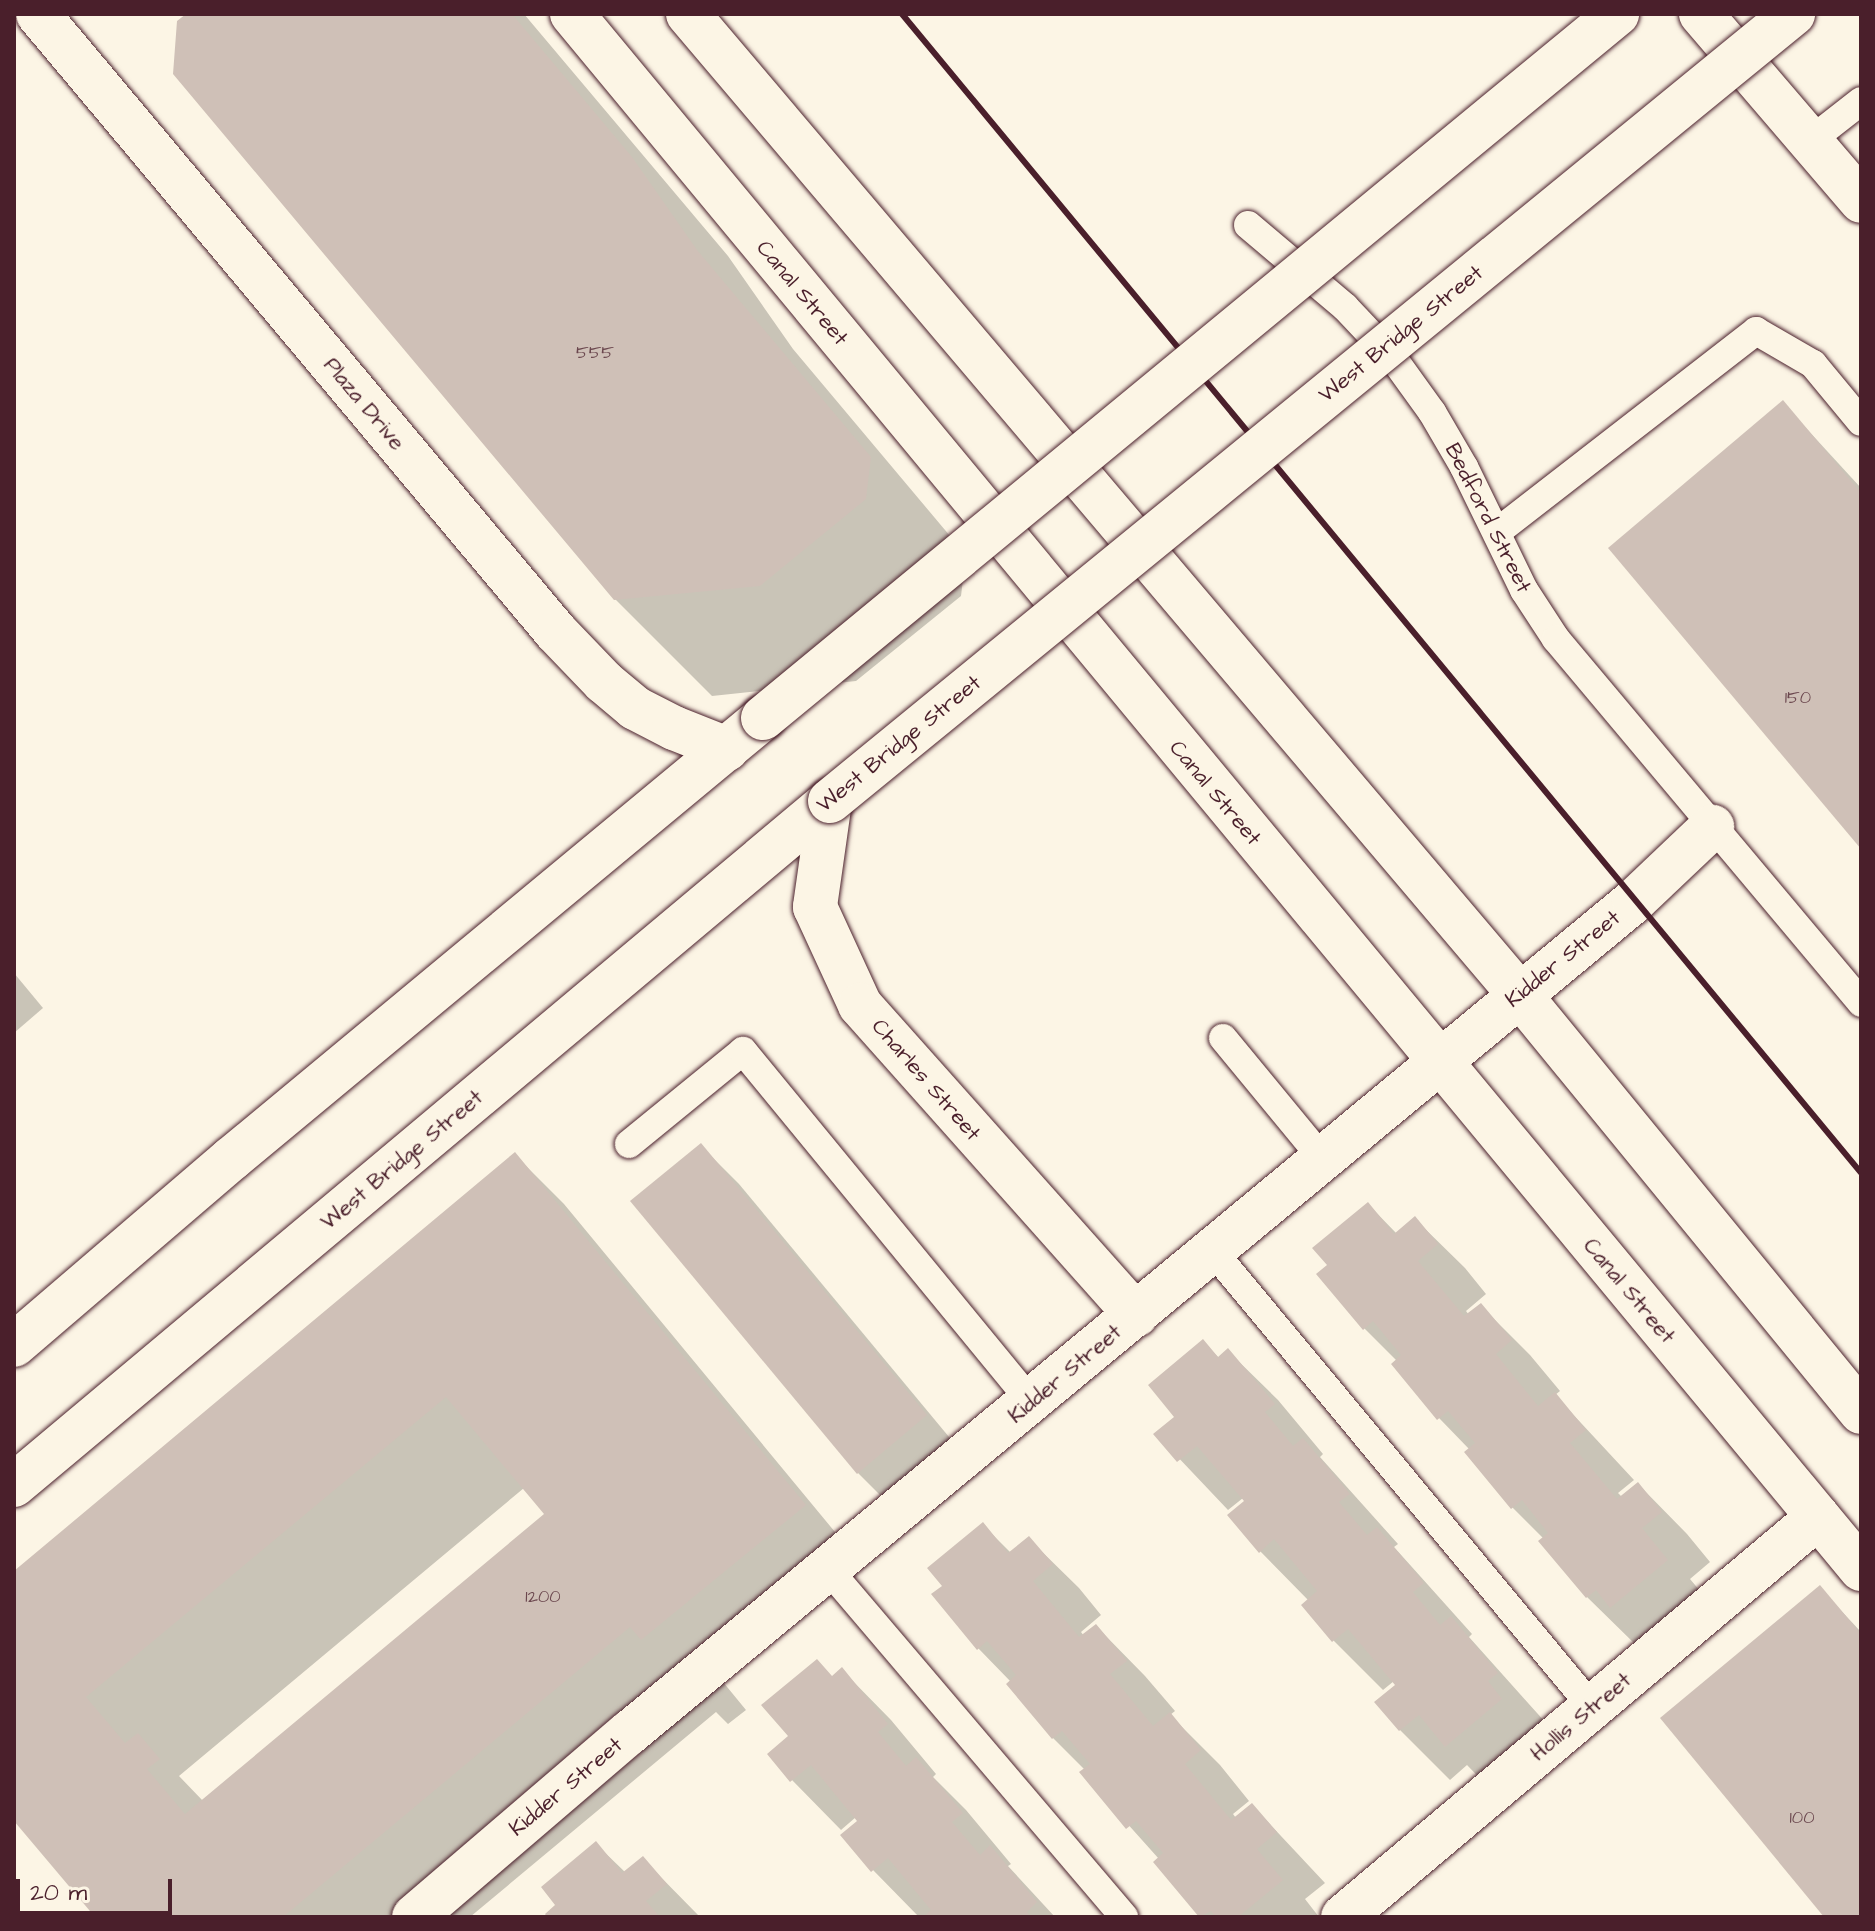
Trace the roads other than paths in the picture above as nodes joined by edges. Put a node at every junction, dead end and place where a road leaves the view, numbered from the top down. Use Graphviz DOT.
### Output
graph roads {
  1 [pos="38,14"];
  2 [pos="572,14"];
  3 [pos="688,14"];
  4 [pos="1617,14"];
  5 [pos="1701,14"];
  6 [pos="1793,14"];
  7 [pos="1861,101"];
  8 [pos="1800,130"];
  9 [pos="1861,201"];
  10 [pos="1248,225"];
  11 [pos="1861,422"];
  12 [pos="1497,532"];
  13 [pos="727,749"];
  14 [pos="830,801"];
  15 [pos="1712,827"];
  16 [pos="1519,994"];
  17 [pos="1861,1003"];
  18 [pos="1223,1038"];
  19 [pos="1439,1063"];
  20 [pos="629,1144"];
  21 [pos="1322,1158"];
  22 [pos="1212,1250"];
  23 [pos="1136,1315"];
  24 [pos="14,1345"];
  25 [pos="1031,1402"];
  26 [pos="1861,1412"];
  27 [pos="14,1485"];
  28 [pos="1818,1517"];
  29 [pos="828,1569"];
  30 [pos="1861,1569"];
  31 [pos="1592,1707"];
  32 [pos="423,1914"];
  33 [pos="1124,1917"];
  34 [pos="1343,1917"];
  1 -- 13 [label="street, Plaza Drive"];
  2 -- 19 [label="street, Canal Street"];
  3 -- 16 [label="street"];
  4 -- 13 [label="street, bridge"];
  5 -- 8 [label="street"];
  6 -- 14 [label="street, West Bridge Street, bridge"];
  7 -- 8 [label="lane"];
  8 -- 9 [label="street"];
  10 -- 12 [label="lane, Bedford Street"];
  11 -- 12 [label="lane"];
  12 -- 15 [label="lane, Bedford Street"];
  13 -- 24 [label="street"];
  14 -- 23 [label="street, Charles Street"];
  14 -- 27 [label="street, West Bridge Street"];
  15 -- 16 [label="street, Kidder Street"];
  15 -- 17 [label="lane, Bedford Street"];
  16 -- 19 [label="street, Kidder Street"];
  16 -- 26 [label="street"];
  18 -- 21 [label="lane"];
  19 -- 21 [label="street, Kidder Street"];
  19 -- 28 [label="street, Canal Street"];
  20 -- 25 [label="lane"];
  21 -- 22 [label="street, Kidder Street"];
  22 -- 23 [label="street, Kidder Street"];
  22 -- 31 [label="lane"];
  23 -- 25 [label="street, Kidder Street"];
  25 -- 29 [label="street, Kidder Street"];
  28 -- 30 [label="street, Canal Street"];
  28 -- 31 [label="street, Hollis Street"];
  29 -- 32 [label="street, Kidder Street"];
  29 -- 33 [label="lane"];
  31 -- 34 [label="street, Hollis Street"];
}
